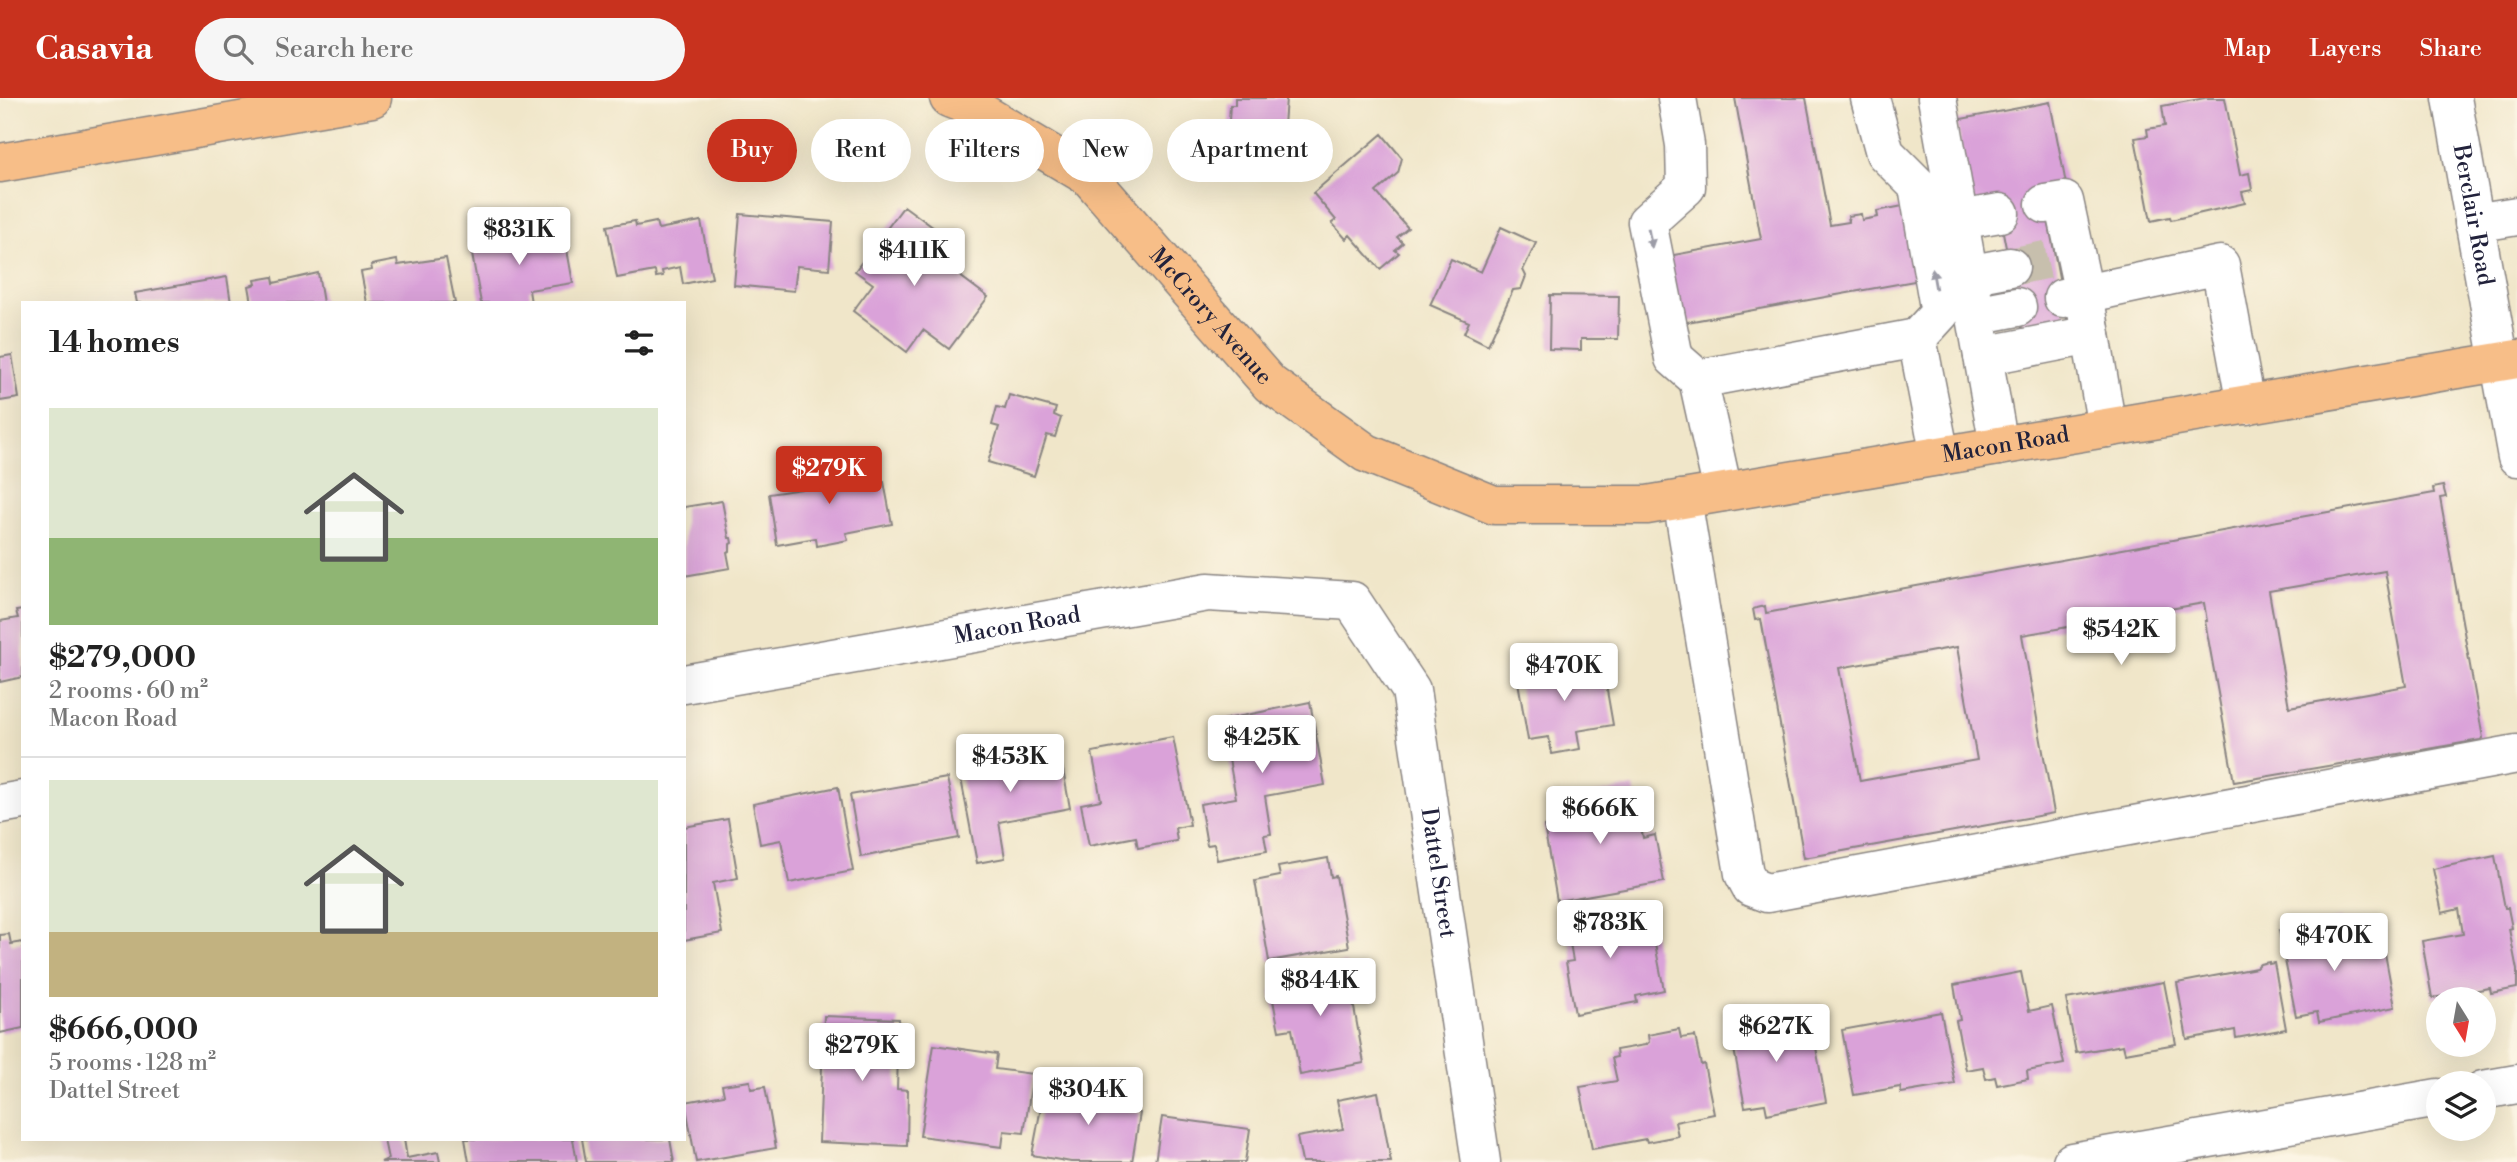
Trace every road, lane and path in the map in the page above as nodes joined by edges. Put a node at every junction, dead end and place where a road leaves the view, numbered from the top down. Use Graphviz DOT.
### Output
graph roads {
  1 [pos="372,98"];
  2 [pos="1677,98"];
  3 [pos="1870,98"];
  4 [pos="1937,98"];
  5 [pos="2452,98"];
  6 [pos="970,101"];
  7 [pos="270,107"];
  8 [pos="0,163"];
  9 [pos="2045,204"];
  10 [pos="2000,212"];
  11 [pos="2517,216"];
  12 [pos="1959,220"];
  13 [pos="2474,223"];
  14 [pos="2010,267"];
  15 [pos="1968,275"];
  16 [pos="2073,296"];
  17 [pos="2017,307"];
  18 [pos="1975,315"];
  19 [pos="2091,335"];
  20 [pos="1917,338"];
  21 [pos="1983,356"];
  22 [pos="2508,361"];
  23 [pos="1698,379"];
  24 [pos="2246,405"];
  25 [pos="2107,428"];
  26 [pos="1999,446"];
  27 [pos="1940,456"];
  28 [pos="2517,457"];
  29 [pos="1723,492"];
  30 [pos="1682,499"];
  31 [pos="1494,505"];
  32 [pos="1352,601"];
  33 [pos="686,684"];
  34 [pos="2517,754"];
  35 [pos="21,800"];
  36 [pos="0,804"];
  37 [pos="2517,1084"];
  38 [pos="2496,1088"];
  39 [pos="2426,1100"];
  40 [pos="1481,1162"];
  41 [pos="2072,1162"];
  1 -- 7 [label="main road"];
  2 -- 23 [label="street, one-way"];
  20 -- 3 [label="street, one-way"];
  4 -- 12 [label="street"];
  5 -- 13 [label="street, Berclair Road"];
  6 -- 31 [label="main road, McCrory Avenue"];
  7 -- 8 [label="main road"];
  9 -- 16 [label="street"];
  10 -- 12 [label="street"];
  11 -- 13 [label="street"];
  12 -- 15 [label="street"];
  13 -- 22 [label="street, Berclair Road"];
  14 -- 15 [label="street"];
  15 -- 18 [label="street"];
  16 -- 19 [label="street"];
  16 -- 24 [label="street"];
  17 -- 18 [label="street"];
  18 -- 21 [label="street"];
  19 -- 21 [label="street"];
  19 -- 25 [label="street"];
  20 -- 23 [label="street"];
  20 -- 27 [label="street"];
  21 -- 26 [label="street"];
  22 -- 24 [label="main road, Macon Road"];
  22 -- 28 [label="street, Berclair Road"];
  23 -- 29 [label="street"];
  24 -- 25 [label="main road, Macon Road"];
  25 -- 26 [label="main road, Macon Road"];
  26 -- 27 [label="main road, Macon Road"];
  27 -- 29 [label="main road, Macon Road"];
  29 -- 30 [label="main road, Macon Road"];
  30 -- 31 [label="main road, Macon Road"];
  30 -- 34 [label="street"];
  32 -- 33 [label="street, Macon Road"];
  32 -- 40 [label="street, Dattel Street"];
  35 -- 36 [label="street"];
  37 -- 38 [label="street"];
  39 -- 41 [label="street"];
}
